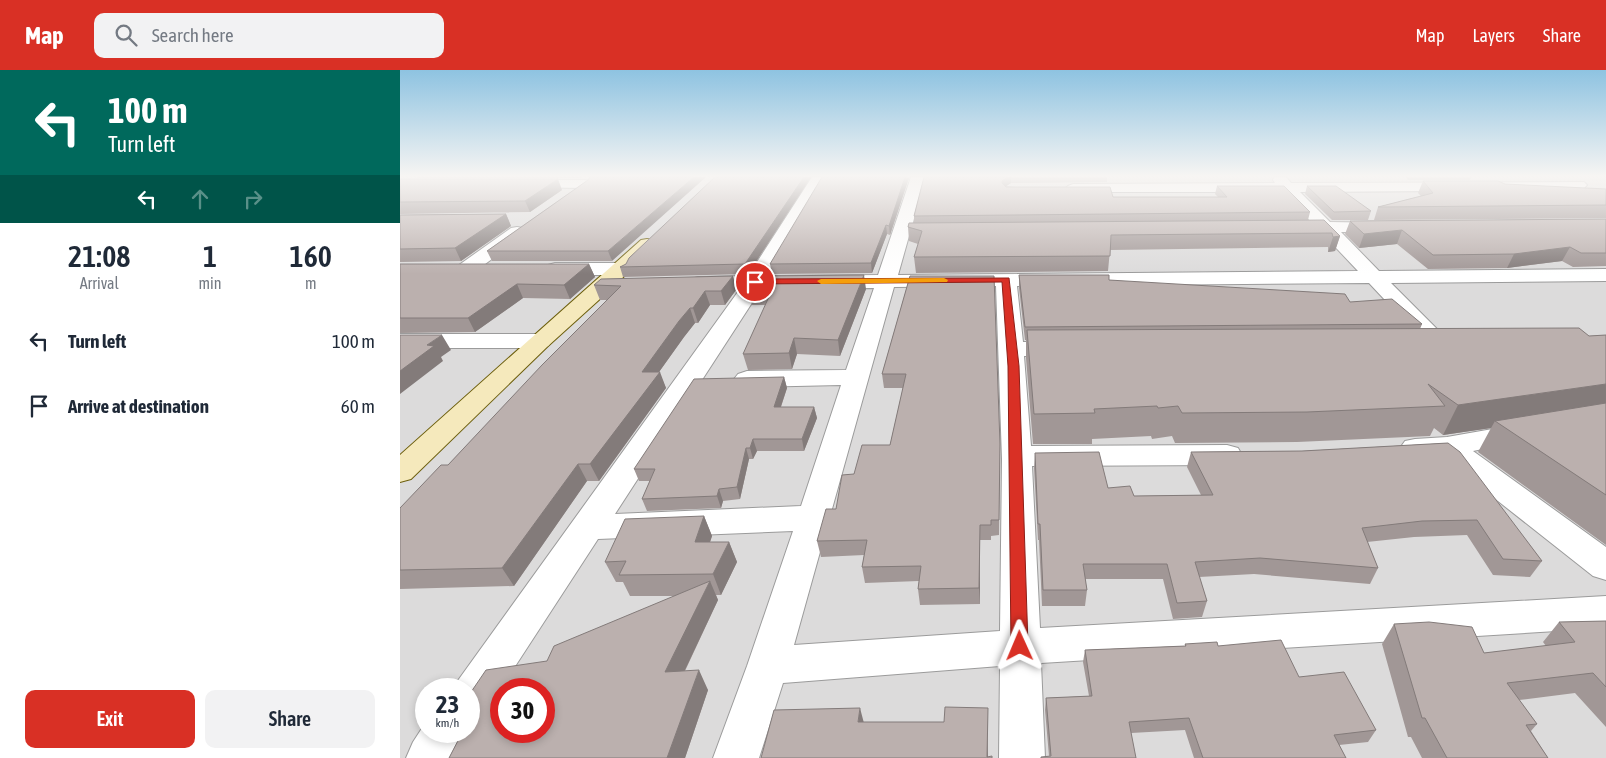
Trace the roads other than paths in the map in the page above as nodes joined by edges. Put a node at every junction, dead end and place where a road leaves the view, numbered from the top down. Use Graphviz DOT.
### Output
graph roads {
  1 [pos="800,209"];
  2 [pos="908,209"];
  3 [pos="1309,209"];
  4 [pos="507,219"];
  5 [pos="1397,226"];
  6 [pos="1327,227"];
  7 [pos="1278,228"];
  8 [pos="662,230"];
  9 [pos="960,230"];
  10 [pos="901,231"];
  11 [pos="495,269"];
  12 [pos="534,269"];
  13 [pos="1606,276"];
  14 [pos="626,277"];
  15 [pos="1376,277"];
  16 [pos="1006,280"];
  17 [pos="886,281"];
  18 [pos="755,282"];
  19 [pos="679,284"];
  20 [pos="540,340"];
  21 [pos="400,341"];
  22 [pos="1410,345"];
  23 [pos="1013,349"];
  24 [pos="1082,349"];
  25 [pos="856,377"];
  26 [pos="688,380"];
  27 [pos="1544,430"];
  28 [pos="1446,446"];
  29 [pos="1387,450"];
  30 [pos="1248,454"];
  31 [pos="1017,456"];
  32 [pos="400,472"];
  33 [pos="812,518"];
  34 [pos="588,527"];
  35 [pos="1606,566"];
  36 [pos="1606,612"];
  37 [pos="1020,646"];
  38 [pos="768,666"];
  39 [pos="480,684"];
  40 [pos="439,743"];
  41 [pos="429,758"];
  42 [pos="736,758"];
  43 [pos="1022,758"];
  1 -- 18 [label="street"];
  2 -- 10 [label="street"];
  3 -- 6 [label="street"];
  4 -- 11 [label="street"];
  5 -- 6 [label="street"];
  6 -- 7 [label="street"];
  6 -- 15 [label="street"];
  8 -- 14 [label="street"];
  9 -- 10 [label="street"];
  10 -- 17 [label="street"];
  12 -- 14 [label="street"];
  13 -- 15 [label="street"];
  14 -- 20 [label="street"];
  15 -- 16 [label="street"];
  15 -- 22 [label="street"];
  16 -- 17 [label="street"];
  16 -- 23 [label="street"];
  17 -- 18 [label="street"];
  17 -- 25 [label="street"];
  18 -- 19 [label="street"];
  18 -- 26 [label="street"];
  20 -- 21 [label="street"];
  20 -- 32 [label="street"];
  23 -- 24 [label="street"];
  23 -- 31 [label="street"];
  25 -- 26 [label="street"];
  25 -- 33 [label="street"];
  26 -- 34 [label="street"];
  27 -- 28 [label="street"];
  28 -- 29 [label="street"];
  28 -- 35 [label="street"];
  30 -- 31 [label="street"];
  31 -- 37 [label="street"];
  33 -- 34 [label="street"];
  33 -- 38 [label="street"];
  34 -- 39 [label="street"];
  36 -- 37 [label="street"];
  37 -- 38 [label="street"];
  37 -- 43 [label="street"];
  38 -- 42 [label="street"];
  40 -- 41 [label="street"];
}
